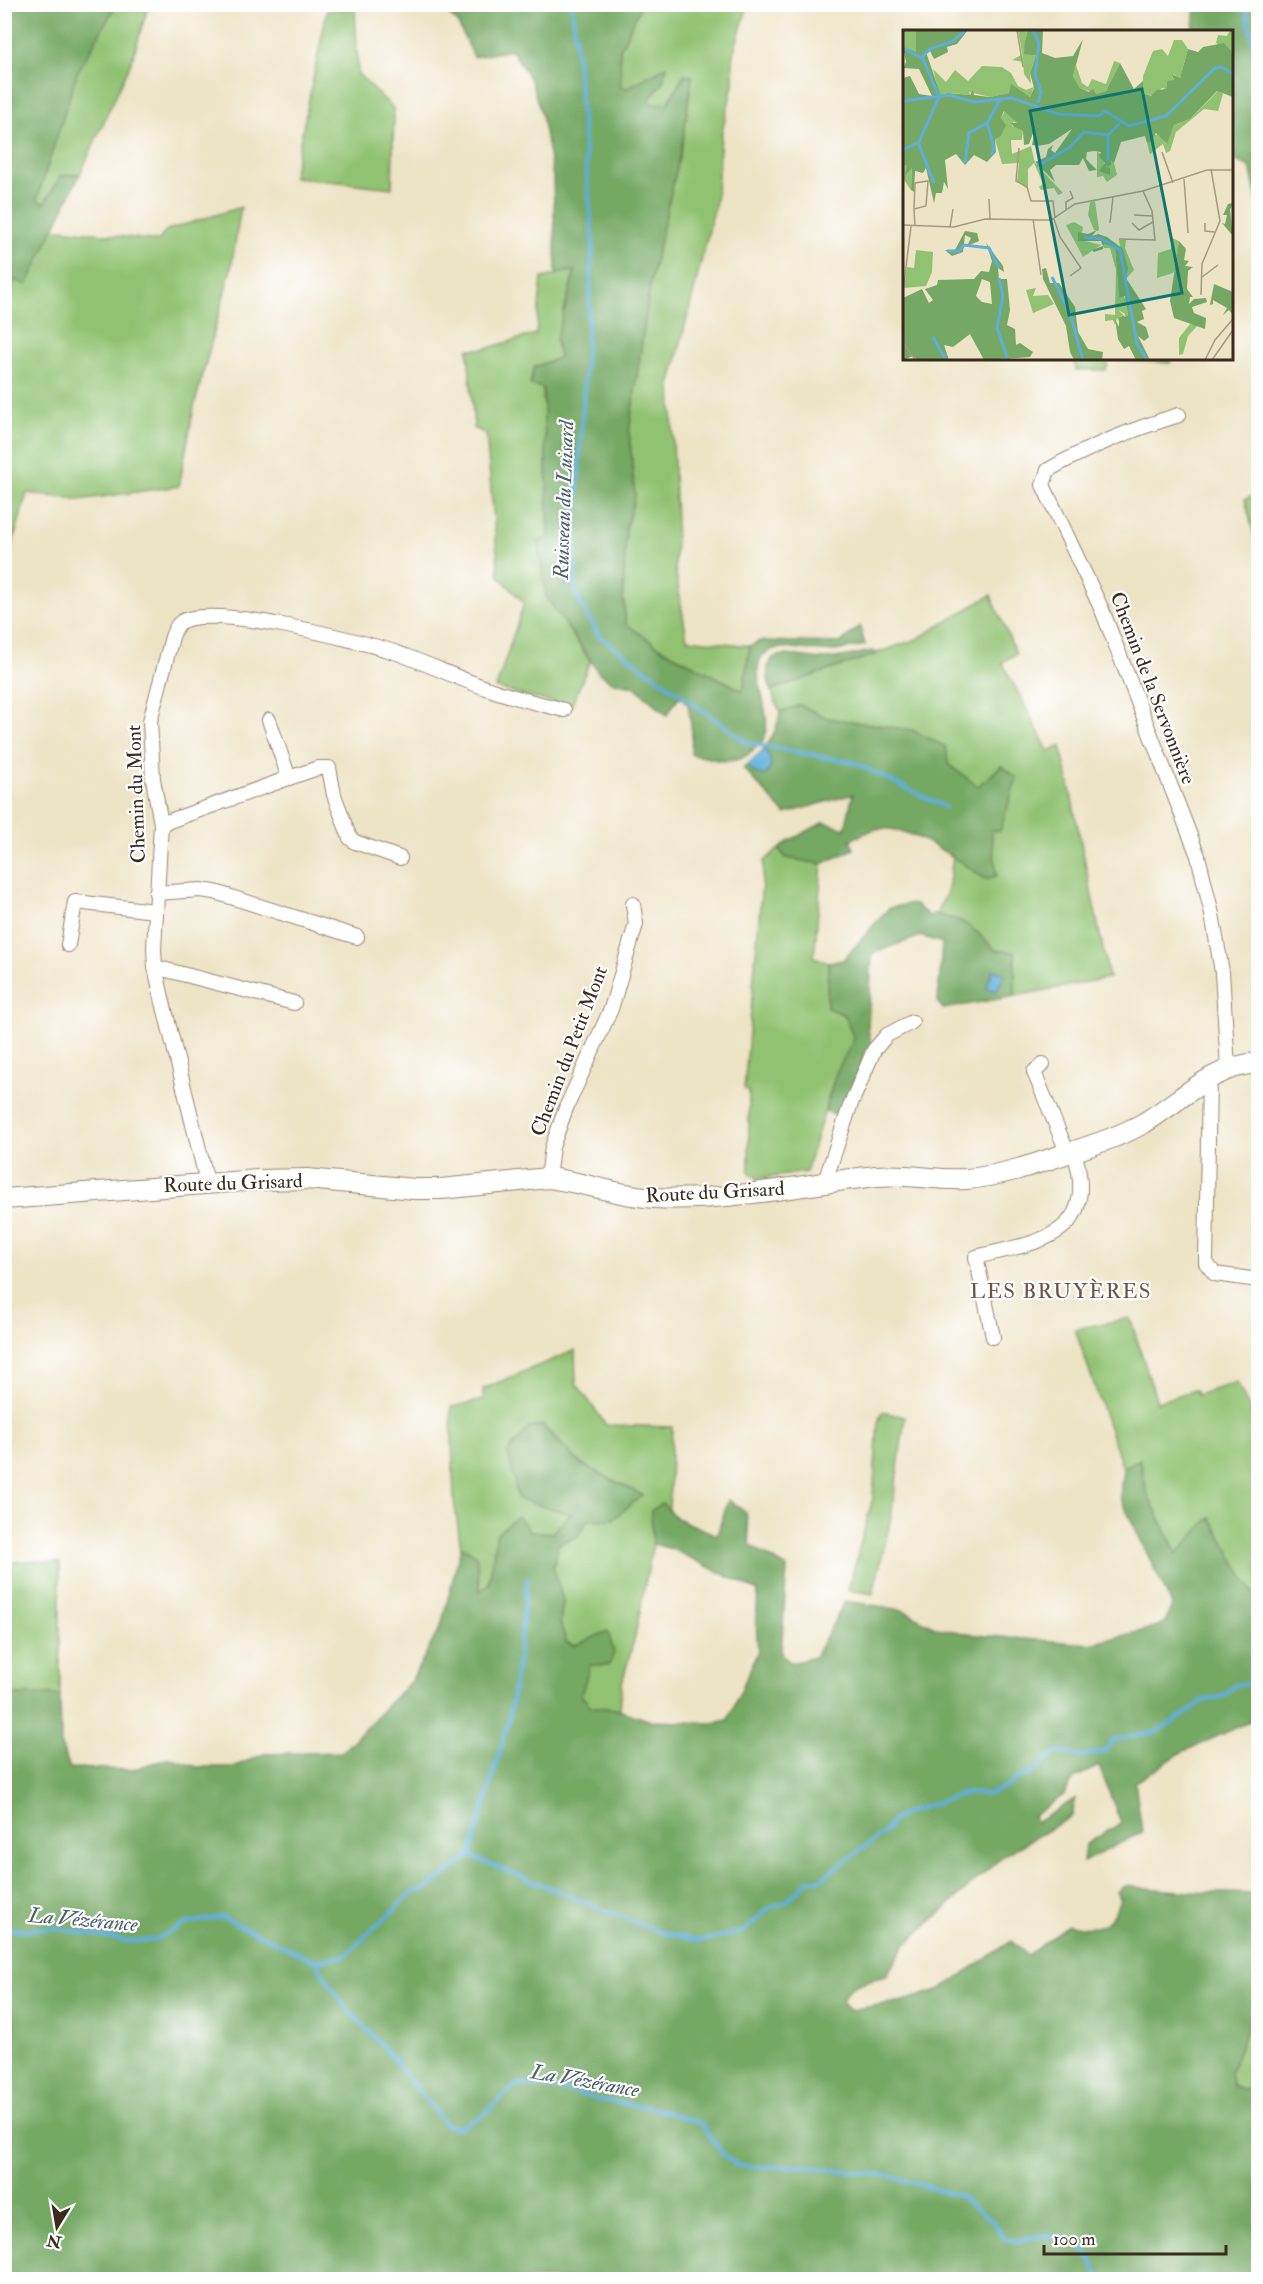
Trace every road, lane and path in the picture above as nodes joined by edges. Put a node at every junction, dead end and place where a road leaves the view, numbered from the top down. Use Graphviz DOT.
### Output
graph roads {
  1 [pos="1179,415"];
  2 [pos="564,710"];
  3 [pos="269,720"];
  4 [pos="289,778"];
  5 [pos="161,824"];
  6 [pos="400,858"];
  7 [pos="156,893"];
  8 [pos="633,904"];
  9 [pos="155,911"];
  10 [pos="357,937"];
  11 [pos="68,945"];
  12 [pos="155,967"];
  13 [pos="294,1003"];
  14 [pos="912,1022"];
  15 [pos="1258,1063"];
  16 [pos="1043,1064"];
  17 [pos="1228,1068"];
  18 [pos="1209,1077"];
  19 [pos="1071,1152"];
  20 [pos="548,1178"];
  21 [pos="207,1182"];
  22 [pos="824,1184"];
  23 [pos="4,1199"];
  24 [pos="1258,1280"];
  25 [pos="993,1336"];
  1 -- 17 [label="street, Chemin de la Servonnière"];
  2 -- 5 [label="street, Chemin du Mont"];
  3 -- 4 [label="street"];
  4 -- 5 [label="street"];
  4 -- 6 [label="street"];
  5 -- 7 [label="street, Chemin du Mont"];
  7 -- 9 [label="street, Chemin du Mont"];
  7 -- 10 [label="street"];
  8 -- 20 [label="street, Chemin du Petit Mont"];
  9 -- 11 [label="street"];
  9 -- 12 [label="street, Chemin du Mont"];
  12 -- 13 [label="street"];
  12 -- 21 [label="street, Chemin du Mont"];
  14 -- 22 [label="street"];
  15 -- 17 [label="street, Route du Grisard"];
  16 -- 19 [label="street"];
  17 -- 18 [label="street, Route du Grisard"];
  18 -- 19 [label="street, Route du Grisard"];
  18 -- 24 [label="street"];
  19 -- 22 [label="street, Route du Grisard"];
  19 -- 25 [label="street"];
  20 -- 21 [label="street, Route du Grisard"];
  20 -- 22 [label="street, Route du Grisard"];
  21 -- 23 [label="street, Route du Grisard"];
}
